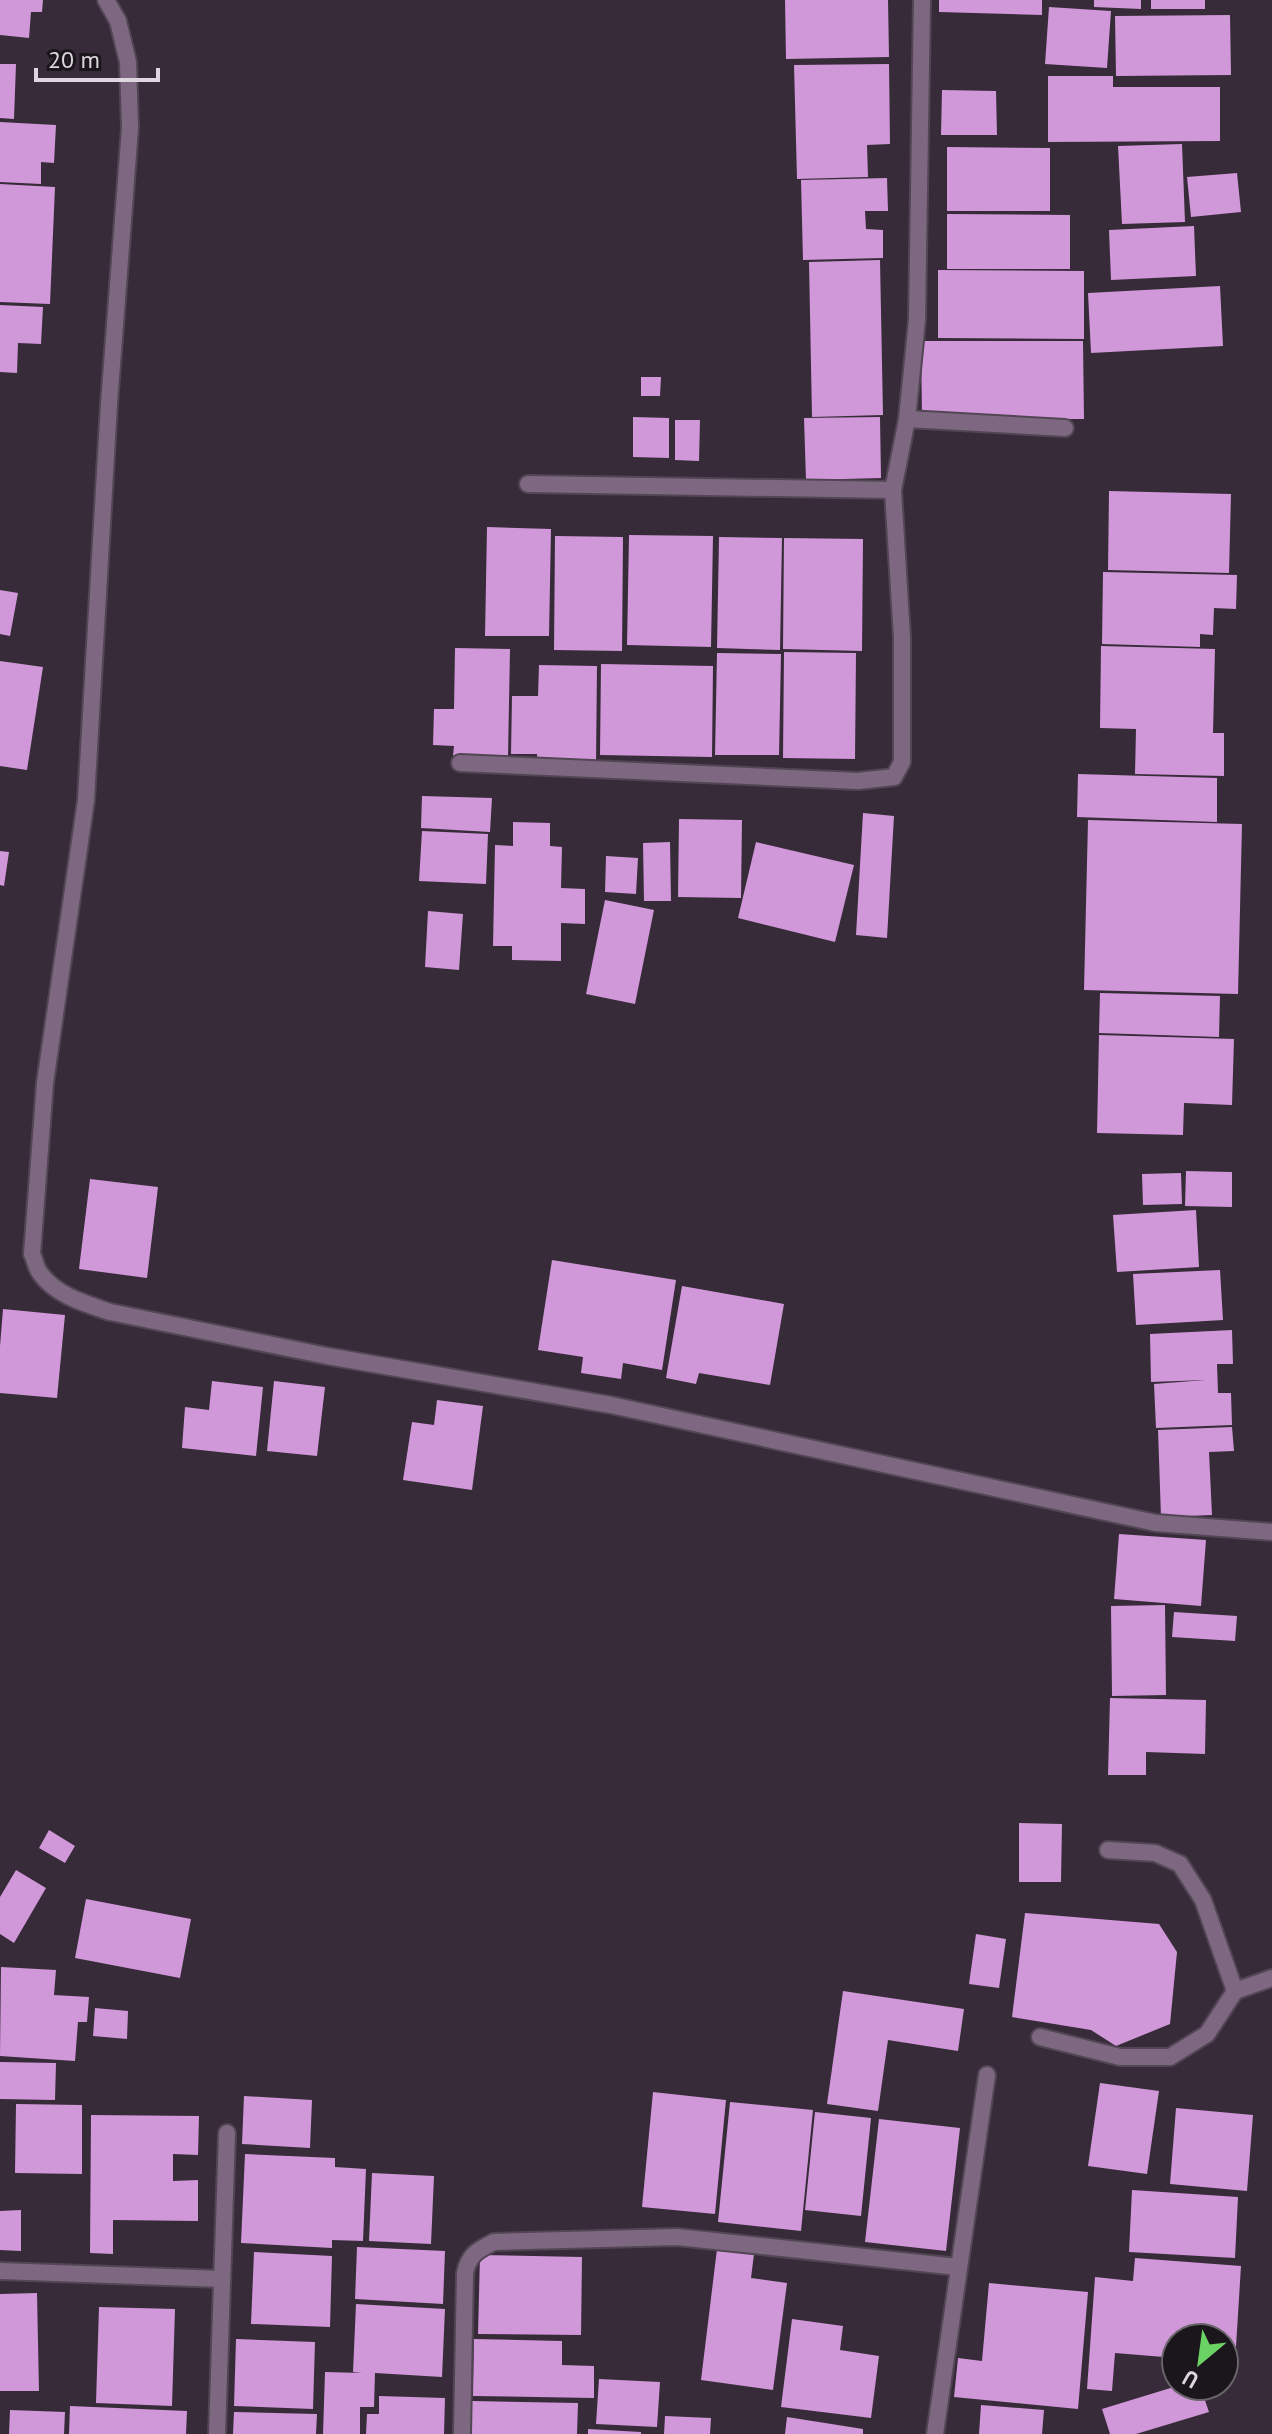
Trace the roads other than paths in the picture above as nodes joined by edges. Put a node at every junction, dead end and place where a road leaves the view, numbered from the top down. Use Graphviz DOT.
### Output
graph roads {
  1 [pos="106,0"];
  2 [pos="922,0"];
  3 [pos="907,419"];
  4 [pos="1065,428"];
  5 [pos="528,484"];
  6 [pos="893,490"];
  7 [pos="460,763"];
  8 [pos="1272,1532"];
  9 [pos="1108,1850"];
  10 [pos="1272,1978"];
  11 [pos="1235,1991"];
  12 [pos="1040,2037"];
  13 [pos="987,2075"];
  14 [pos="227,2133"];
  15 [pos="958,2267"];
  16 [pos="0,2271"];
  17 [pos="222,2279"];
  18 [pos="217,2434"];
  19 [pos="462,2434"];
  20 [pos="935,2434"];
  1 -- 8 [label="street"];
  2 -- 3 [label="street"];
  3 -- 4 [label="street"];
  3 -- 6 [label="street"];
  5 -- 6 [label="street"];
  6 -- 7 [label="street"];
  9 -- 11 [label="street"];
  10 -- 11 [label="street"];
  11 -- 12 [label="street"];
  13 -- 15 [label="street"];
  14 -- 17 [label="street"];
  15 -- 19 [label="street"];
  15 -- 20 [label="street"];
  16 -- 17 [label="street"];
  17 -- 18 [label="street"];
}
